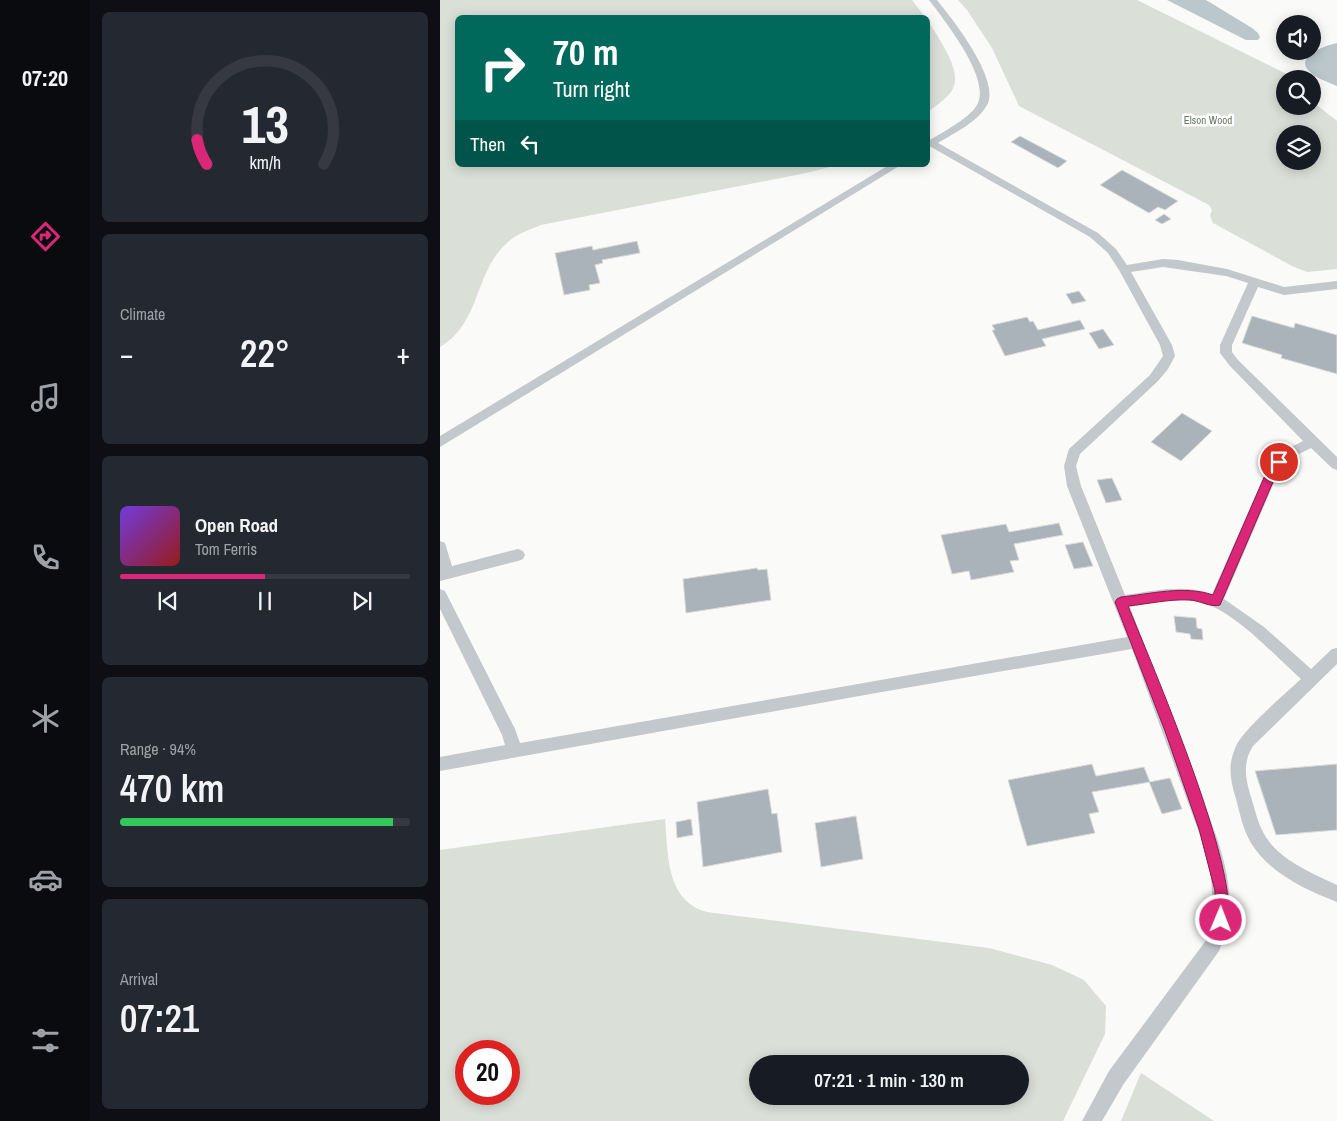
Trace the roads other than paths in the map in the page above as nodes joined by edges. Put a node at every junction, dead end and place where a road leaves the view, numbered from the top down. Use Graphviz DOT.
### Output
graph roads {
  1 [pos="933,0"];
  2 [pos="930,143"];
  3 [pos="930,145"];
  4 [pos="893,167"];
  5 [pos="1124,269"];
  6 [pos="1254,282"];
  7 [pos="1337,285"];
  8 [pos="440,442"];
  9 [pos="1312,442"];
  10 [pos="1337,465"];
  11 [pos="440,547"];
  12 [pos="518,555"];
  13 [pos="442,574"];
  14 [pos="440,595"];
  15 [pos="1216,601"];
  16 [pos="1121,602"];
  17 [pos="1136,642"];
  18 [pos="1337,654"];
  19 [pos="1311,679"];
  20 [pos="514,752"];
  21 [pos="440,764"];
  22 [pos="1337,894"];
  23 [pos="1091,1121"];
  1 -- 2 [label="lane"];
  3 -- 5 [label="lane"];
  4 -- 8 [label="lane"];
  5 -- 6 [label="lane"];
  5 -- 16 [label="lane"];
  6 -- 7 [label="lane"];
  6 -- 9 [label="lane"];
  9 -- 10 [label="lane"];
  9 -- 15 [label="lane"];
  11 -- 13 [label="lane"];
  12 -- 13 [label="lane"];
  14 -- 20 [label="lane"];
  15 -- 16 [label="lane"];
  15 -- 19 [label="lane"];
  16 -- 17 [label="lane"];
  17 -- 20 [label="lane"];
  17 -- 23 [label="lane"];
  18 -- 19 [label="lane"];
  19 -- 22 [label="lane"];
  20 -- 21 [label="lane"];
}
